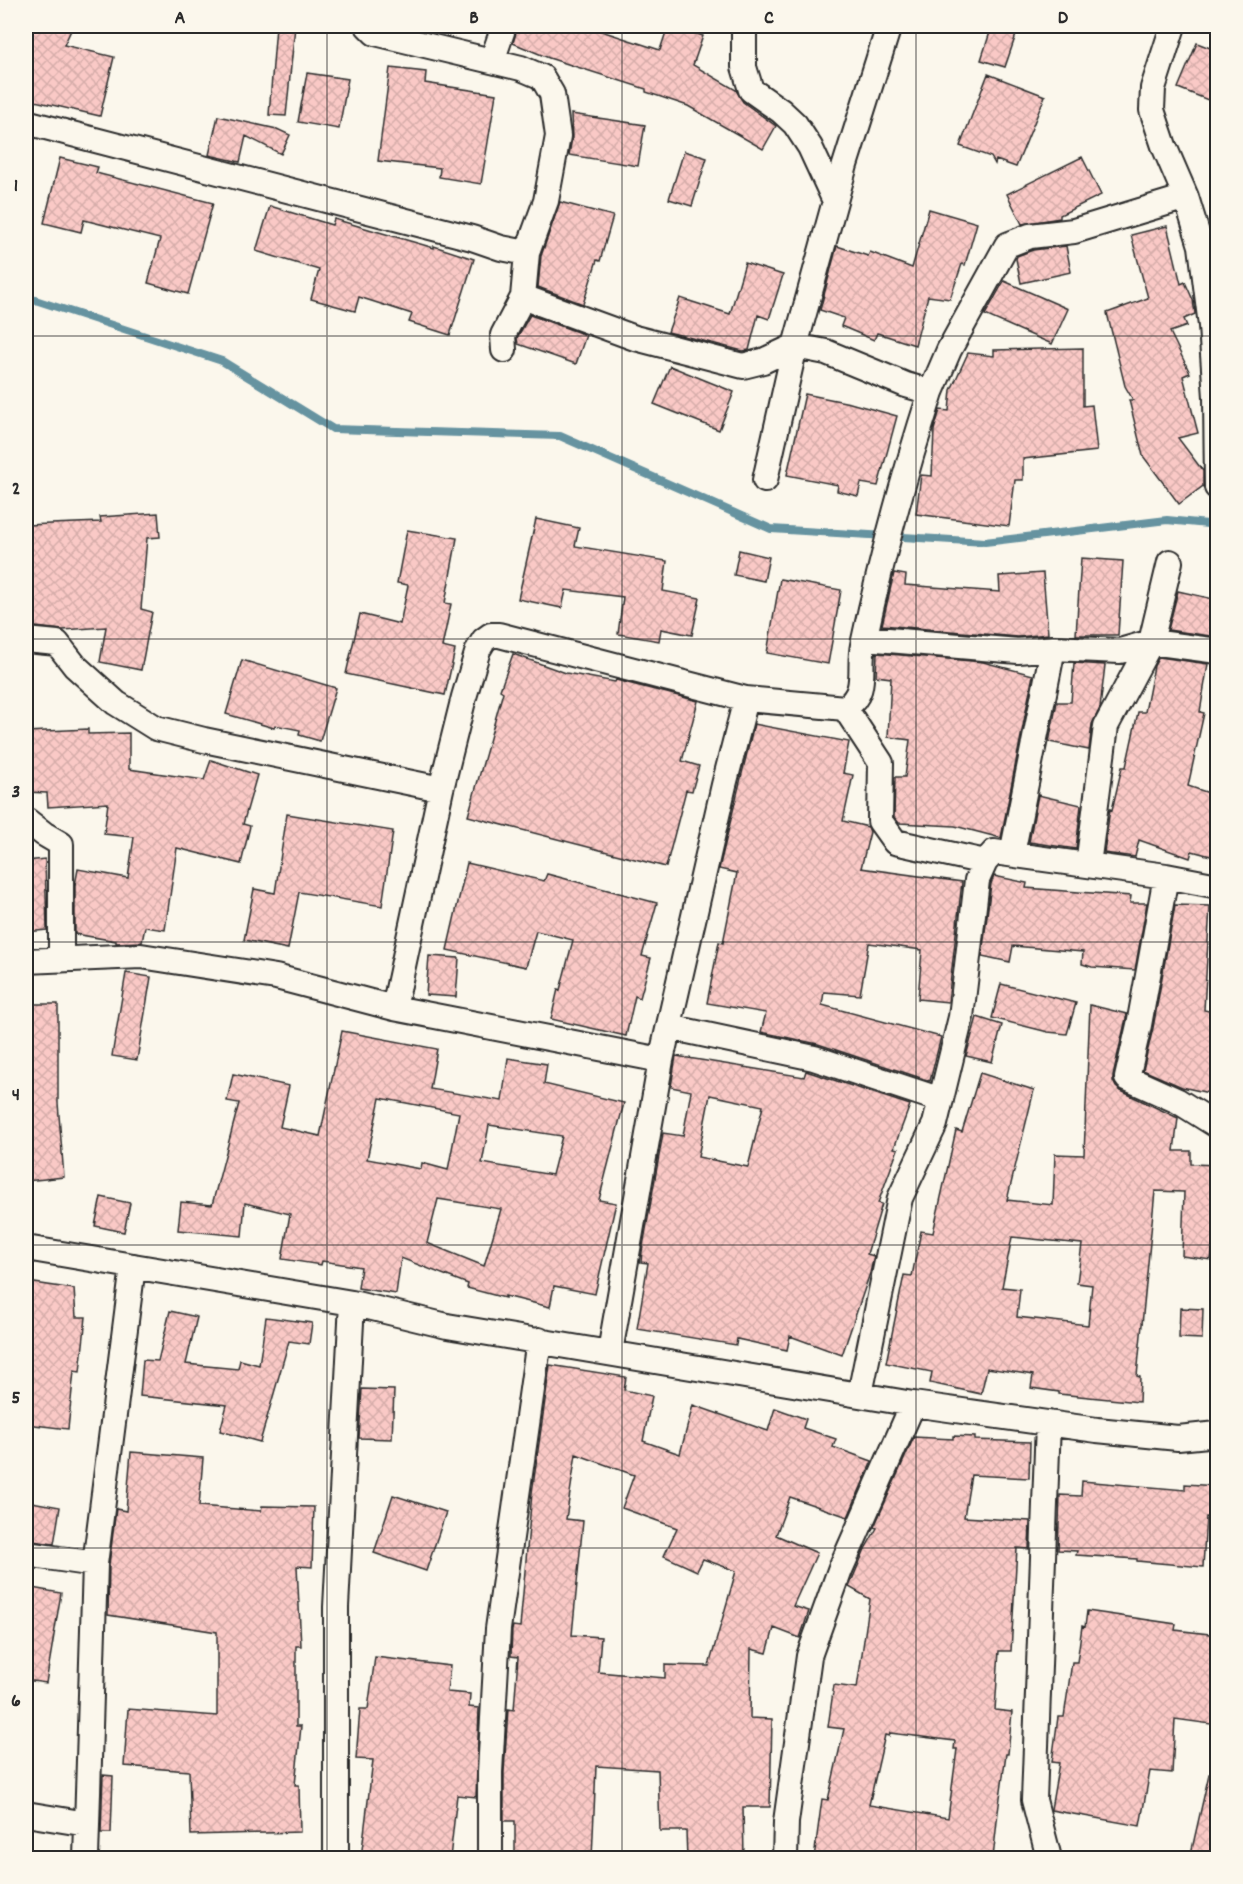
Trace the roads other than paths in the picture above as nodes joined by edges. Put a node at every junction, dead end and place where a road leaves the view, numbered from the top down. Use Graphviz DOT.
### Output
graph roads {
  1 [pos="368,26"];
  2 [pos="504,26"];
  3 [pos="742,26"];
  4 [pos="889,26"];
  5 [pos="1173,26"];
  6 [pos="492,61"];
  7 [pos="26,122"];
  8 [pos="1186,197"];
  9 [pos="835,201"];
  10 [pos="527,253"];
  11 [pos="1211,269"];
  12 [pos="523,297"];
  13 [pos="795,346"];
  14 [pos="504,350"];
  15 [pos="930,392"];
  16 [pos="765,480"];
  17 [pos="1217,487"];
  18 [pos="1170,562"];
  19 [pos="865,638"];
  20 [pos="26,640"];
  21 [pos="1151,642"];
  22 [pos="1053,648"];
  23 [pos="1218,651"];
  24 [pos="746,699"];
  25 [pos="845,708"];
  26 [pos="441,789"];
  27 [pos="26,820"];
  28 [pos="1012,854"];
  29 [pos="985,862"];
  30 [pos="1088,865"];
  31 [pos="1166,876"];
  32 [pos="1218,886"];
  33 [pos="61,960"];
  34 [pos="26,961"];
  35 [pos="394,1008"];
  36 [pos="669,1027"];
  37 [pos="661,1060"];
  38 [pos="940,1100"];
  39 [pos="1218,1126"];
  40 [pos="26,1248"];
  41 [pos="133,1266"];
  42 [pos="352,1303"];
  43 [pos="539,1340"];
  44 [pos="610,1352"];
  45 [pos="860,1394"];
  46 [pos="913,1404"];
  47 [pos="1048,1423"];
  48 [pos="1218,1434"];
  49 [pos="26,1554"];
  50 [pos="95,1564"];
  51 [pos="26,1814"];
  52 [pos="87,1824"];
  53 [pos="86,1858"];
  54 [pos="336,1858"];
  55 [pos="490,1858"];
  56 [pos="785,1858"];
  57 [pos="1049,1858"];
  1 -- 6 [label="street"];
  2 -- 6 [label="street"];
  3 -- 9 [label="street"];
  4 -- 9 [label="street"];
  5 -- 8 [label="street"];
  6 -- 10 [label="street"];
  7 -- 10 [label="street"];
  8 -- 11 [label="street"];
  8 -- 15 [label="street"];
  9 -- 13 [label="street"];
  10 -- 12 [label="street"];
  11 -- 17 [label="street"];
  12 -- 13 [label="street"];
  12 -- 14 [label="street"];
  13 -- 15 [label="street"];
  13 -- 16 [label="street"];
  15 -- 19 [label="street"];
  18 -- 21 [label="street"];
  19 -- 22 [label="street"];
  19 -- 25 [label="street"];
  20 -- 26 [label="street"];
  21 -- 22 [label="street"];
  21 -- 23 [label="street"];
  21 -- 30 [label="street"];
  22 -- 28 [label="street"];
  24 -- 25 [label="street"];
  24 -- 26 [label="street"];
  24 -- 36 [label="street"];
  25 -- 29 [label="street"];
  26 -- 35 [label="street"];
  27 -- 33 [label="street"];
  28 -- 29 [label="street"];
  28 -- 30 [label="street"];
  29 -- 38 [label="street"];
  30 -- 31 [label="street"];
  31 -- 32 [label="street"];
  31 -- 39 [label="street"];
  33 -- 34 [label="street"];
  33 -- 35 [label="street"];
  35 -- 37 [label="street"];
  36 -- 37 [label="street"];
  36 -- 38 [label="street"];
  37 -- 44 [label="street"];
  38 -- 45 [label="street"];
  40 -- 41 [label="street"];
  41 -- 42 [label="street"];
  41 -- 50 [label="street"];
  42 -- 43 [label="street"];
  42 -- 54 [label="street"];
  43 -- 44 [label="street"];
  43 -- 55 [label="street"];
  44 -- 45 [label="street"];
  45 -- 46 [label="street"];
  46 -- 47 [label="street"];
  46 -- 56 [label="street"];
  47 -- 48 [label="street"];
  47 -- 57 [label="street"];
  49 -- 50 [label="street"];
  50 -- 52 [label="street"];
  51 -- 52 [label="street"];
  52 -- 53 [label="street"];
}
